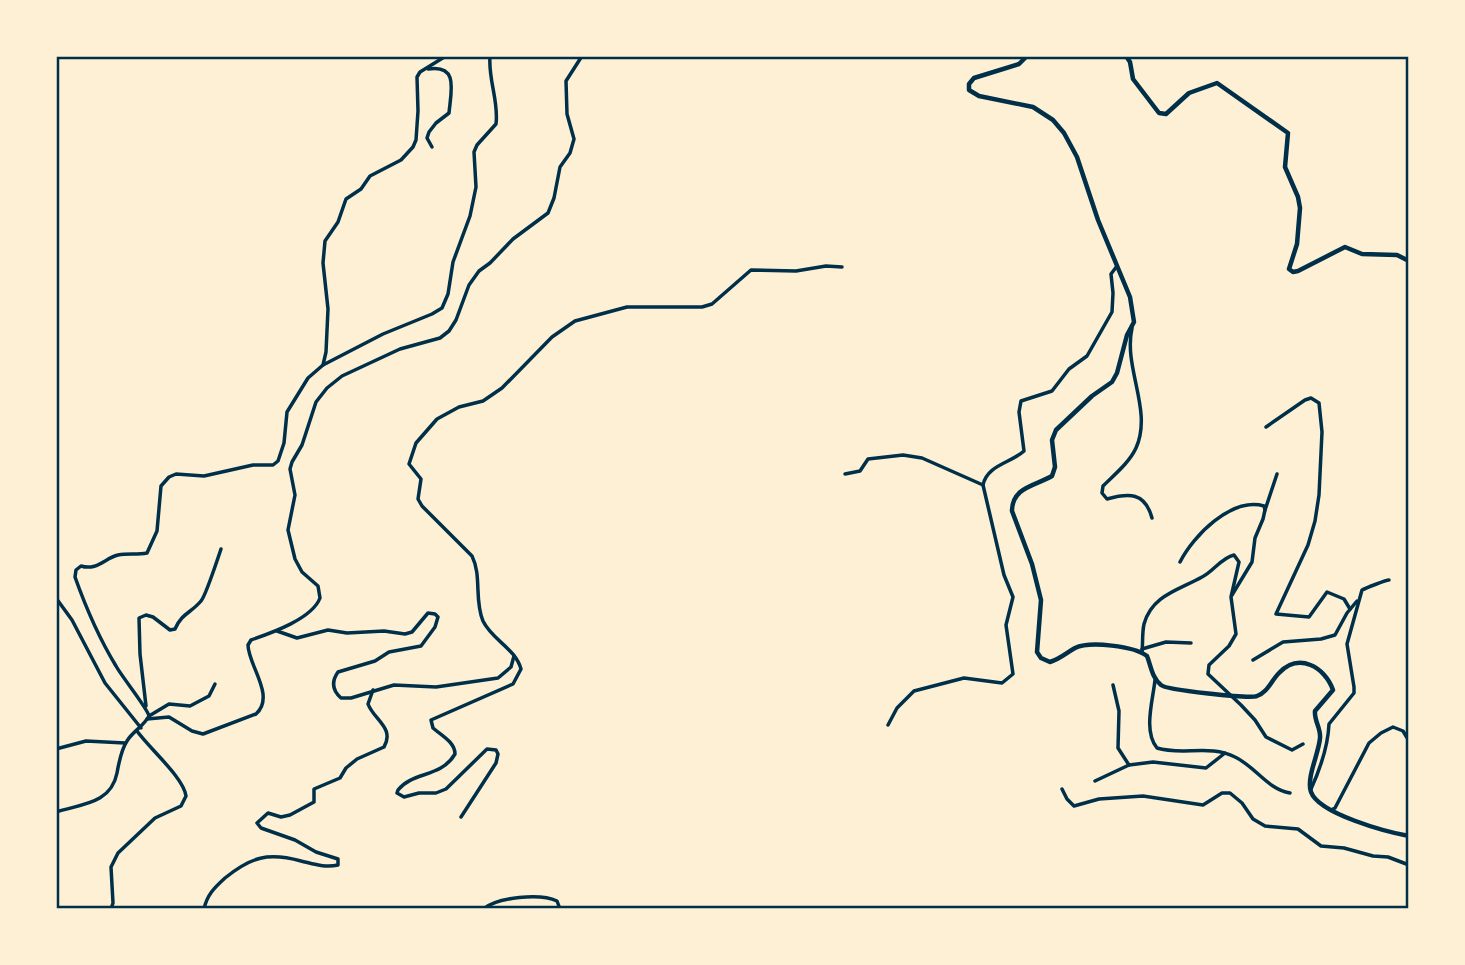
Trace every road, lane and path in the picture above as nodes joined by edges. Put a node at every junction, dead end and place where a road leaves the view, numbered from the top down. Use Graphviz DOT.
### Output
graph roads {
  1 [pos="446,56"];
  2 [pos="490,56"];
  3 [pos="582,56"];
  4 [pos="1027,56"];
  5 [pos="1126,56"];
  6 [pos="425,70"];
  7 [pos="432,147"];
  8 [pos="1409,261"];
  9 [pos="1119,266"];
  10 [pos="842,267"];
  11 [pos="1134,322"];
  12 [pos="323,365"];
  13 [pos="1266,427"];
  14 [pos="845,474"];
  15 [pos="1277,474"];
  16 [pos="984,485"];
  17 [pos="1265,510"];
  18 [pos="1152,518"];
  19 [pos="221,549"];
  20 [pos="1180,562"];
  21 [pos="1389,580"];
  22 [pos="1231,597"];
  23 [pos="56,598"];
  24 [pos="1359,599"];
  25 [pos="1350,609"];
  26 [pos="277,631"];
  27 [pos="1191,643"];
  28 [pos="1142,650"];
  29 [pos="514,656"];
  30 [pos="1253,660"];
  31 [pos="1155,680"];
  32 [pos="215,684"];
  33 [pos="1113,685"];
  34 [pos="373,690"];
  35 [pos="1230,694"];
  36 [pos="146,708"];
  37 [pos="148,718"];
  38 [pos="888,725"];
  39 [pos="139,729"];
  40 [pos="1409,741"];
  41 [pos="125,743"];
  42 [pos="1303,744"];
  43 [pos="56,749"];
  44 [pos="1225,753"];
  45 [pos="1129,765"];
  46 [pos="1095,781"];
  47 [pos="1062,789"];
  48 [pos="1311,791"];
  49 [pos="1290,793"];
  50 [pos="1331,810"];
  51 [pos="56,812"];
  52 [pos="461,817"];
  53 [pos="1409,836"];
  54 [pos="1409,865"];
  55 [pos="111,909"];
  56 [pos="204,909"];
  57 [pos="484,909"];
  58 [pos="560,909"];
  1 -- 6 [label="street"];
  2 -- 12 [label="street"];
  3 -- 26 [label="street"];
  4 -- 9 [label="street"];
  5 -- 8 [label="street"];
  6 -- 7 [label="street"];
  6 -- 12 [label="street"];
  9 -- 11 [label="street"];
  9 -- 16 [label="street"];
  10 -- 29 [label="street"];
  11 -- 18 [label="street"];
  11 -- 28 [label="street"];
  12 -- 36 [label="street"];
  13 -- 25 [label="street"];
  14 -- 16 [label="street"];
  15 -- 17 [label="street"];
  16 -- 38 [label="street"];
  17 -- 20 [label="street"];
  17 -- 22 [label="street"];
  19 -- 36 [label="street"];
  21 -- 24 [label="street"];
  22 -- 28 [label="street"];
  22 -- 35 [label="street"];
  23 -- 39 [label="street"];
  24 -- 25 [label="street"];
  24 -- 48 [label="street"];
  25 -- 30 [label="street"];
  26 -- 34 [label="street"];
  26 -- 37 [label="street"];
  27 -- 28 [label="street"];
  28 -- 31 [label="street"];
  29 -- 34 [label="street"];
  29 -- 52 [label="street"];
  31 -- 35 [label="street"];
  31 -- 44 [label="street"];
  32 -- 37 [label="street"];
  33 -- 45 [label="street"];
  34 -- 56 [label="street"];
  35 -- 42 [label="street"];
  35 -- 48 [label="street"];
  36 -- 37 [label="street"];
  37 -- 39 [label="street"];
  39 -- 41 [label="street"];
  39 -- 55 [label="street"];
  40 -- 50 [label="street"];
  41 -- 43 [label="street"];
  41 -- 51 [label="street"];
  44 -- 45 [label="street"];
  44 -- 49 [label="street"];
  45 -- 46 [label="street"];
  47 -- 54 [label="street"];
  48 -- 50 [label="street"];
  50 -- 53 [label="street"];
  57 -- 58 [label="street"];
}
